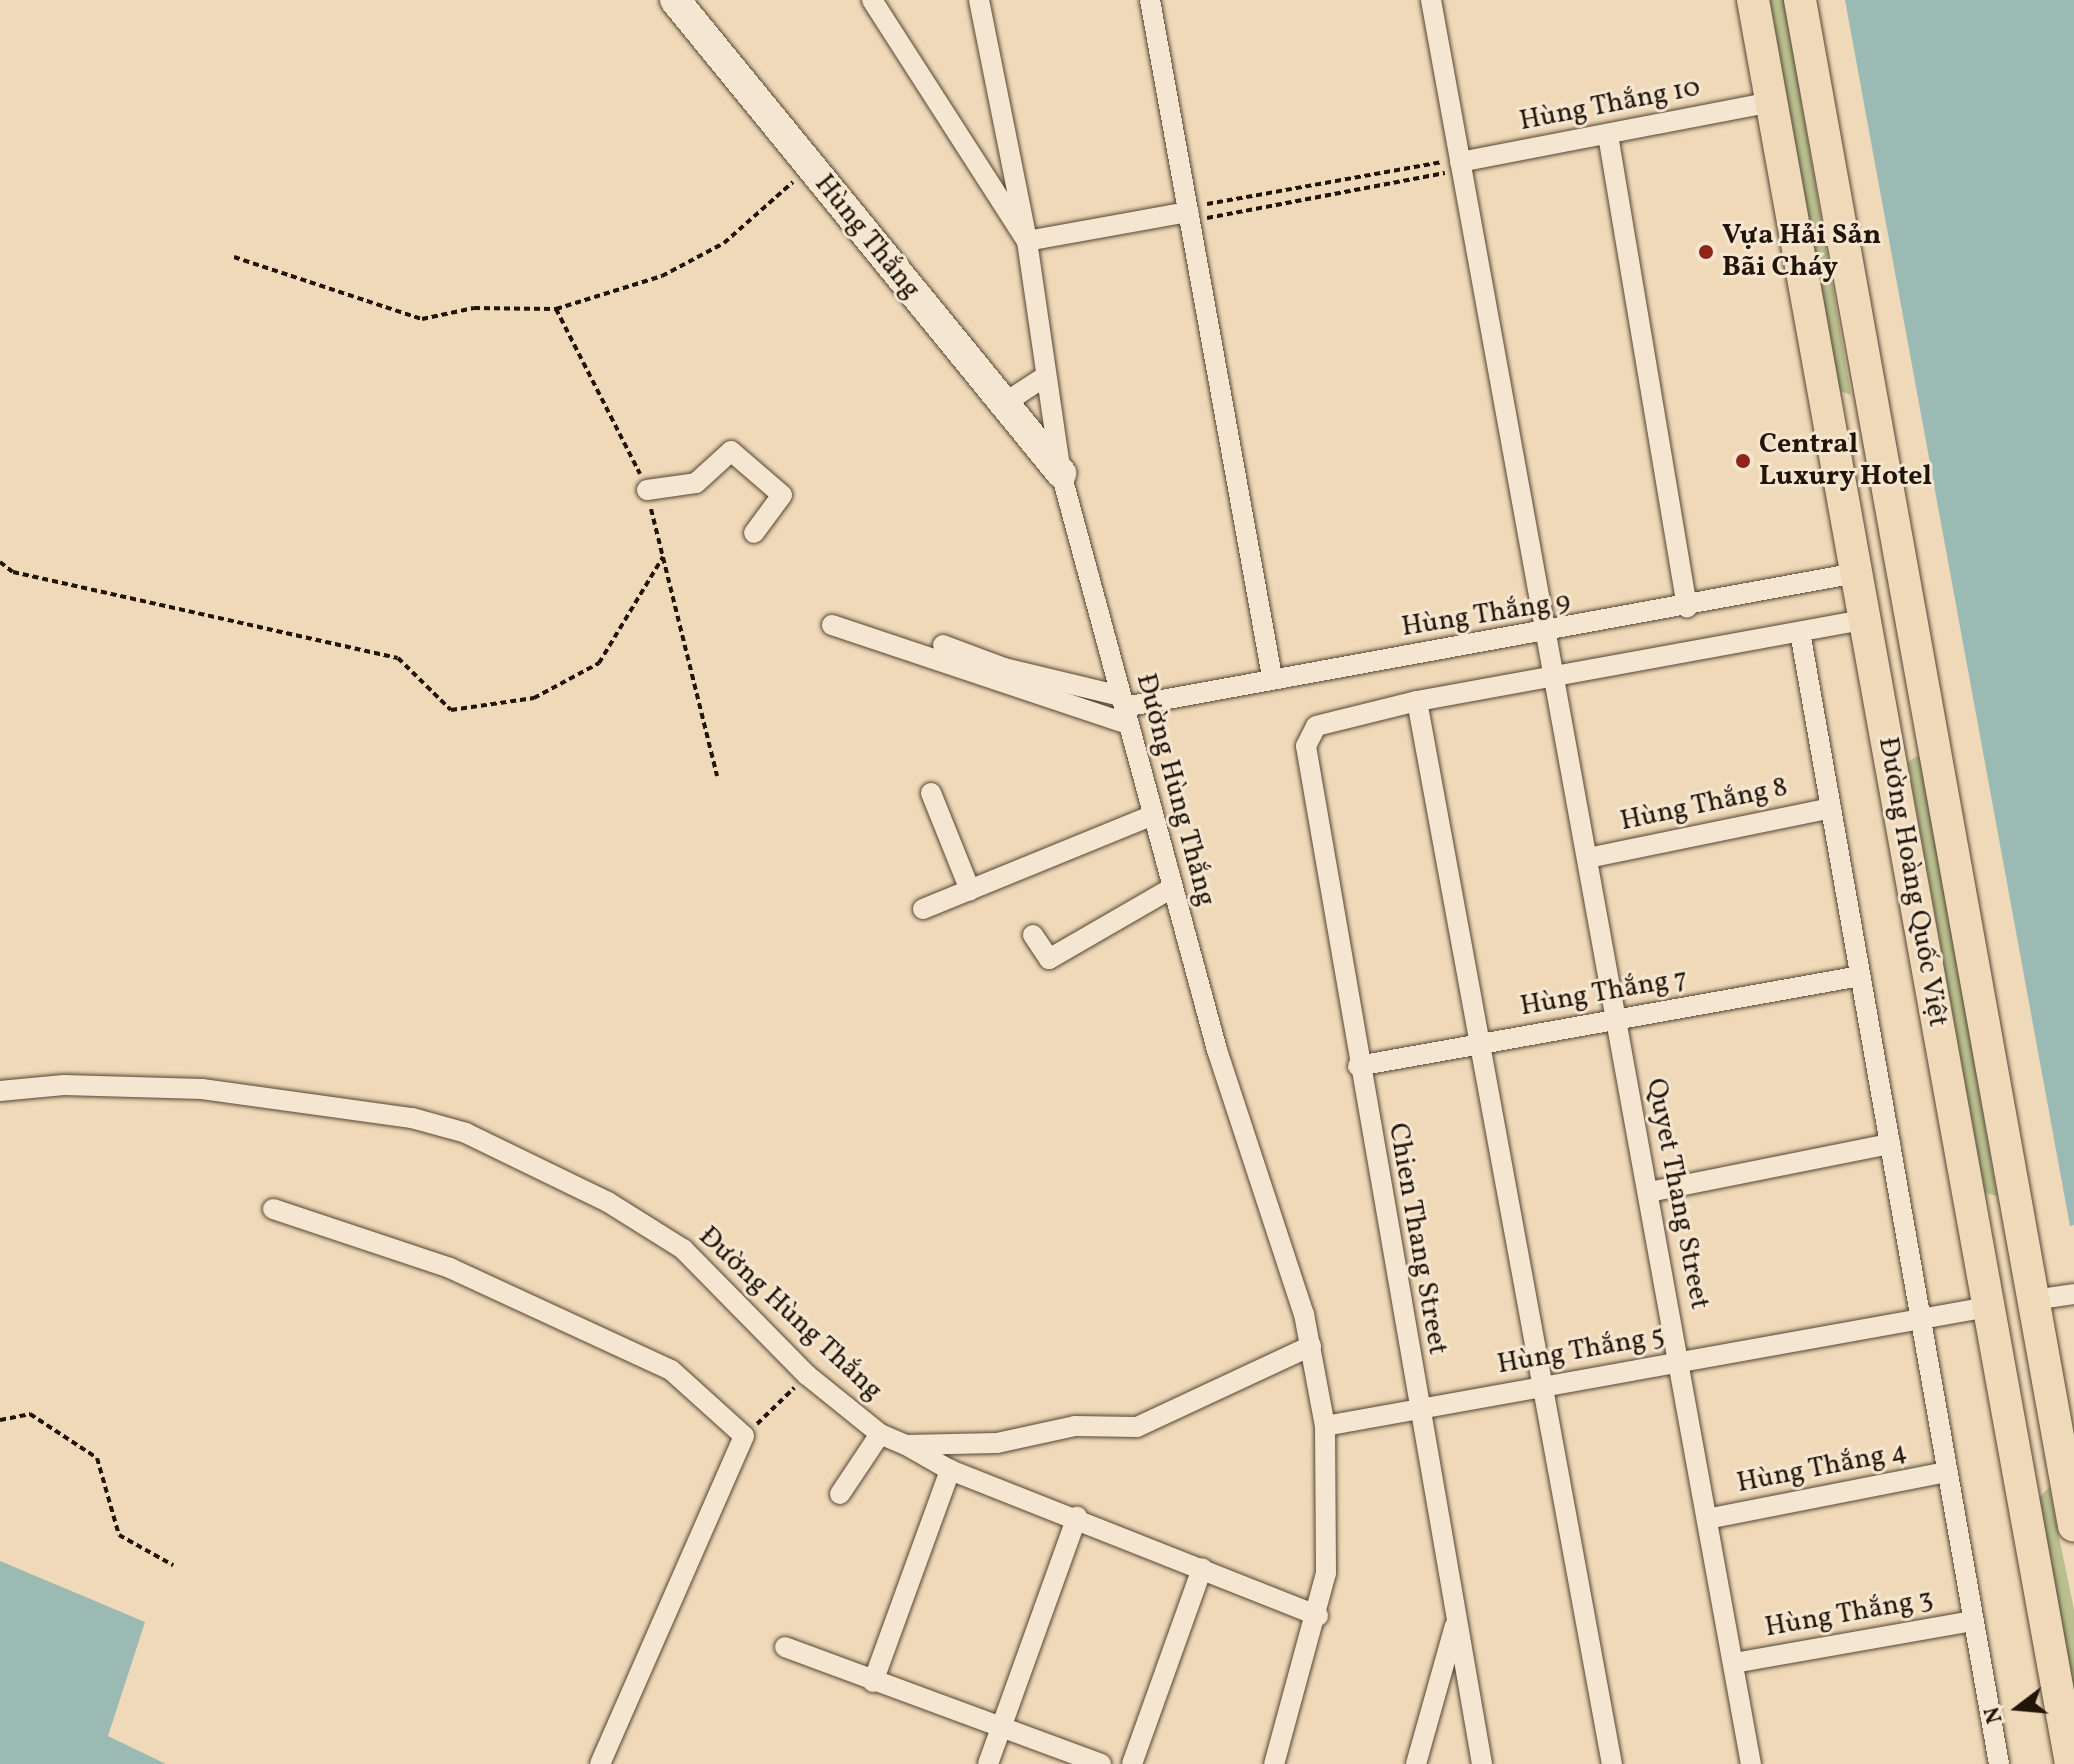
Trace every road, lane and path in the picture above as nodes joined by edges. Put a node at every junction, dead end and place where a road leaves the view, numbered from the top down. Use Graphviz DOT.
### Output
graph roads {
  1 [pos="675,0"];
  2 [pos="872,0"];
  3 [pos="979,0"];
  4 [pos="1150,0"];
  5 [pos="1431,0"];
  6 [pos="1753,0"];
  7 [pos="1800,0"];
  8 [pos="1771,102"];
  9 [pos="1608,135"];
  10 [pos="1460,162"];
  11 [pos="810,168"];
  12 [pos="1188,212"];
  13 [pos="1027,241"];
  14 [pos="234,257"];
  15 [pos="556,309"];
  16 [pos="1046,376"];
  17 [pos="1003,404"];
  18 [pos="1061,473"];
  19 [pos="647,490"];
  20 [pos="754,533"];
  21 [pos="663,557"];
  22 [pos="0,562"];
  23 [pos="1901,563"];
  24 [pos="1856,573"];
  25 [pos="1687,607"];
  26 [pos="1910,612"];
  27 [pos="1864,620"];
  28 [pos="832,625"];
  29 [pos="1800,632"];
  30 [pos="1546,635"];
  31 [pos="943,645"];
  32 [pos="1272,677"];
  33 [pos="1554,677"];
  34 [pos="1417,701"];
  35 [pos="1124,709"];
  36 [pos="717,776"];
  37 [pos="931,793"];
  38 [pos="1831,808"];
  39 [pos="1151,816"];
  40 [pos="1588,858"];
  41 [pos="1172,888"];
  42 [pos="970,890"];
  43 [pos="923,909"];
  44 [pos="1033,935"];
  45 [pos="1860,976"];
  46 [pos="1616,1020"];
  47 [pos="1483,1043"];
  48 [pos="1358,1066"];
  49 [pos="0,1091"];
  50 [pos="1890,1144"];
  51 [pos="1649,1192"];
  52 [pos="273,1209"];
  53 [pos="2074,1294"];
  54 [pos="2034,1300"];
  55 [pos="1988,1307"];
  56 [pos="1920,1319"];
  57 [pos="1311,1346"];
  58 [pos="1679,1362"];
  59 [pos="807,1375"];
  60 [pos="1548,1386"];
  61 [pos="1419,1409"];
  62 [pos="0,1420"];
  63 [pos="1325,1426"];
  64 [pos="880,1434"];
  65 [pos="744,1436"];
  66 [pos="906,1445"];
  67 [pos="950,1470"];
  68 [pos="1947,1472"];
  69 [pos="840,1494"];
  70 [pos="1077,1517"];
  71 [pos="1707,1519"];
  72 [pos="2074,1526"];
  73 [pos="173,1565"];
  74 [pos="1202,1568"];
  75 [pos="1318,1616"];
  76 [pos="1456,1621"];
  77 [pos="1973,1621"];
  78 [pos="785,1647"];
  79 [pos="1734,1663"];
  80 [pos="873,1682"];
  81 [pos="1001,1725"];
  82 [pos="600,1764"];
  83 [pos="988,1764"];
  84 [pos="1101,1764"];
  85 [pos="1132,1764"];
  86 [pos="1274,1764"];
  87 [pos="1416,1764"];
  88 [pos="1482,1764"];
  89 [pos="1612,1764"];
  90 [pos="1751,1764"];
  91 [pos="1999,1764"];
  92 [pos="2071,1764"];
  1 -- 11 [label="street, Hùng Thắng"];
  2 -- 13 [label="street"];
  3 -- 13 [label="street, Đường Hùng Thắng"];
  4 -- 12 [label="street"];
  5 -- 10 [label="street, Quyet Thang Street"];
  6 -- 8 [label="main road, Đường Hoàng Quốc Việt"];
  7 -- 23 [label="main road, Đường Hoàng Quốc Việt"];
  8 -- 9 [label="street, Hùng Thắng 10"];
  8 -- 24 [label="main road, Đường Hoàng Quốc Việt"];
  9 -- 10 [label="street, Hùng Thắng 10"];
  9 -- 25 [label="street"];
  10 -- 12 [label="path"];
  10 -- 12 [label="path"];
  10 -- 30 [label="street, Quyet Thang Street"];
  11 -- 15 [label="path"];
  11 -- 17 [label="street, Hùng Thắng"];
  12 -- 13 [label="street"];
  12 -- 32 [label="street"];
  13 -- 16 [label="street, Đường Hùng Thắng"];
  14 -- 15 [label="path"];
  15 -- 19 [label="path"];
  16 -- 17 [label="street"];
  16 -- 18 [label="street, Đường Hùng Thắng"];
  17 -- 18 [label="street, Hùng Thắng"];
  18 -- 35 [label="street, Đường Hùng Thắng"];
  19 -- 20 [label="street"];
  19 -- 21 [label="path"];
  21 -- 22 [label="path"];
  21 -- 36 [label="path"];
  23 -- 24 [label="main road"];
  23 -- 26 [label="main road, Đường Hoàng Quốc Việt"];
  24 -- 25 [label="street, Hùng Thắng 9"];
  24 -- 27 [label="main road, Đường Hoàng Quốc Việt"];
  25 -- 30 [label="street, Hùng Thắng 9"];
  26 -- 27 [label="main road"];
  26 -- 54 [label="main road, Đường Hoàng Quốc Việt"];
  27 -- 29 [label="street"];
  27 -- 55 [label="main road, Đường Hoàng Quốc Việt"];
  28 -- 35 [label="street"];
  29 -- 33 [label="street"];
  29 -- 38 [label="street"];
  30 -- 32 [label="street, Hùng Thắng 9"];
  30 -- 33 [label="street, Quyet Thang Street"];
  31 -- 35 [label="street"];
  32 -- 35 [label="street, Hùng Thắng 9"];
  33 -- 34 [label="street"];
  33 -- 40 [label="street, Quyet Thang Street"];
  34 -- 47 [label="street"];
  34 -- 48 [label="street, Chien Thang Street"];
  35 -- 39 [label="street, Đường Hùng Thắng"];
  37 -- 42 [label="street"];
  38 -- 40 [label="street, Hùng Thắng 8"];
  38 -- 45 [label="street"];
  39 -- 41 [label="street, Đường Hùng Thắng"];
  39 -- 42 [label="street"];
  40 -- 46 [label="street, Quyet Thang Street"];
  41 -- 44 [label="street"];
  41 -- 57 [label="street, Đường Hùng Thắng"];
  42 -- 43 [label="street"];
  45 -- 46 [label="street, Hùng Thắng 7"];
  45 -- 50 [label="street"];
  46 -- 47 [label="street, Hùng Thắng 7"];
  46 -- 51 [label="street, Quyet Thang Street"];
  47 -- 48 [label="street, Hùng Thắng 7"];
  47 -- 60 [label="street"];
  48 -- 61 [label="street, Chien Thang Street"];
  49 -- 59 [label="street, Đường Hùng Thắng"];
  50 -- 51 [label="street"];
  50 -- 56 [label="street"];
  51 -- 58 [label="street, Quyet Thang Street"];
  52 -- 65 [label="street"];
  53 -- 54 [label="street"];
  54 -- 55 [label="main road"];
  54 -- 72 [label="main road, Đường Hoàng Quốc Việt"];
  55 -- 56 [label="street, Hùng Thắng 5"];
  55 -- 92 [label="main road, Đường Hoàng Quốc Việt"];
  56 -- 58 [label="street, Hùng Thắng 5"];
  56 -- 68 [label="street"];
  57 -- 63 [label="street"];
  57 -- 66 [label="street, Đường Hùng Thắng"];
  58 -- 60 [label="street, Hùng Thắng 5"];
  58 -- 71 [label="street, Quyet Thang Street"];
  59 -- 64 [label="street, Đường Hùng Thắng"];
  59 -- 65 [label="path"];
  60 -- 61 [label="street, Hùng Thắng 5"];
  60 -- 89 [label="street"];
  61 -- 63 [label="street, Hùng Thắng 5"];
  61 -- 76 [label="street, Chien Thang Street"];
  62 -- 73 [label="path"];
  63 -- 75 [label="street"];
  64 -- 66 [label="street, Đường Hùng Thắng"];
  64 -- 69 [label="street"];
  65 -- 82 [label="street"];
  66 -- 67 [label="street"];
  67 -- 70 [label="street"];
  67 -- 80 [label="street"];
  68 -- 71 [label="street, Hùng Thắng 4"];
  68 -- 77 [label="street"];
  70 -- 74 [label="street"];
  70 -- 81 [label="street"];
  71 -- 79 [label="street, Quyet Thang Street"];
  74 -- 75 [label="street"];
  74 -- 85 [label="street"];
  75 -- 86 [label="street"];
  76 -- 87 [label="street"];
  76 -- 88 [label="street, Chien Thang Street"];
  77 -- 79 [label="street, Hùng Thắng 3"];
  77 -- 91 [label="street"];
  78 -- 80 [label="street"];
  79 -- 90 [label="street, Quyet Thang Street"];
  80 -- 81 [label="street"];
  81 -- 83 [label="street"];
  81 -- 84 [label="street"];
}
